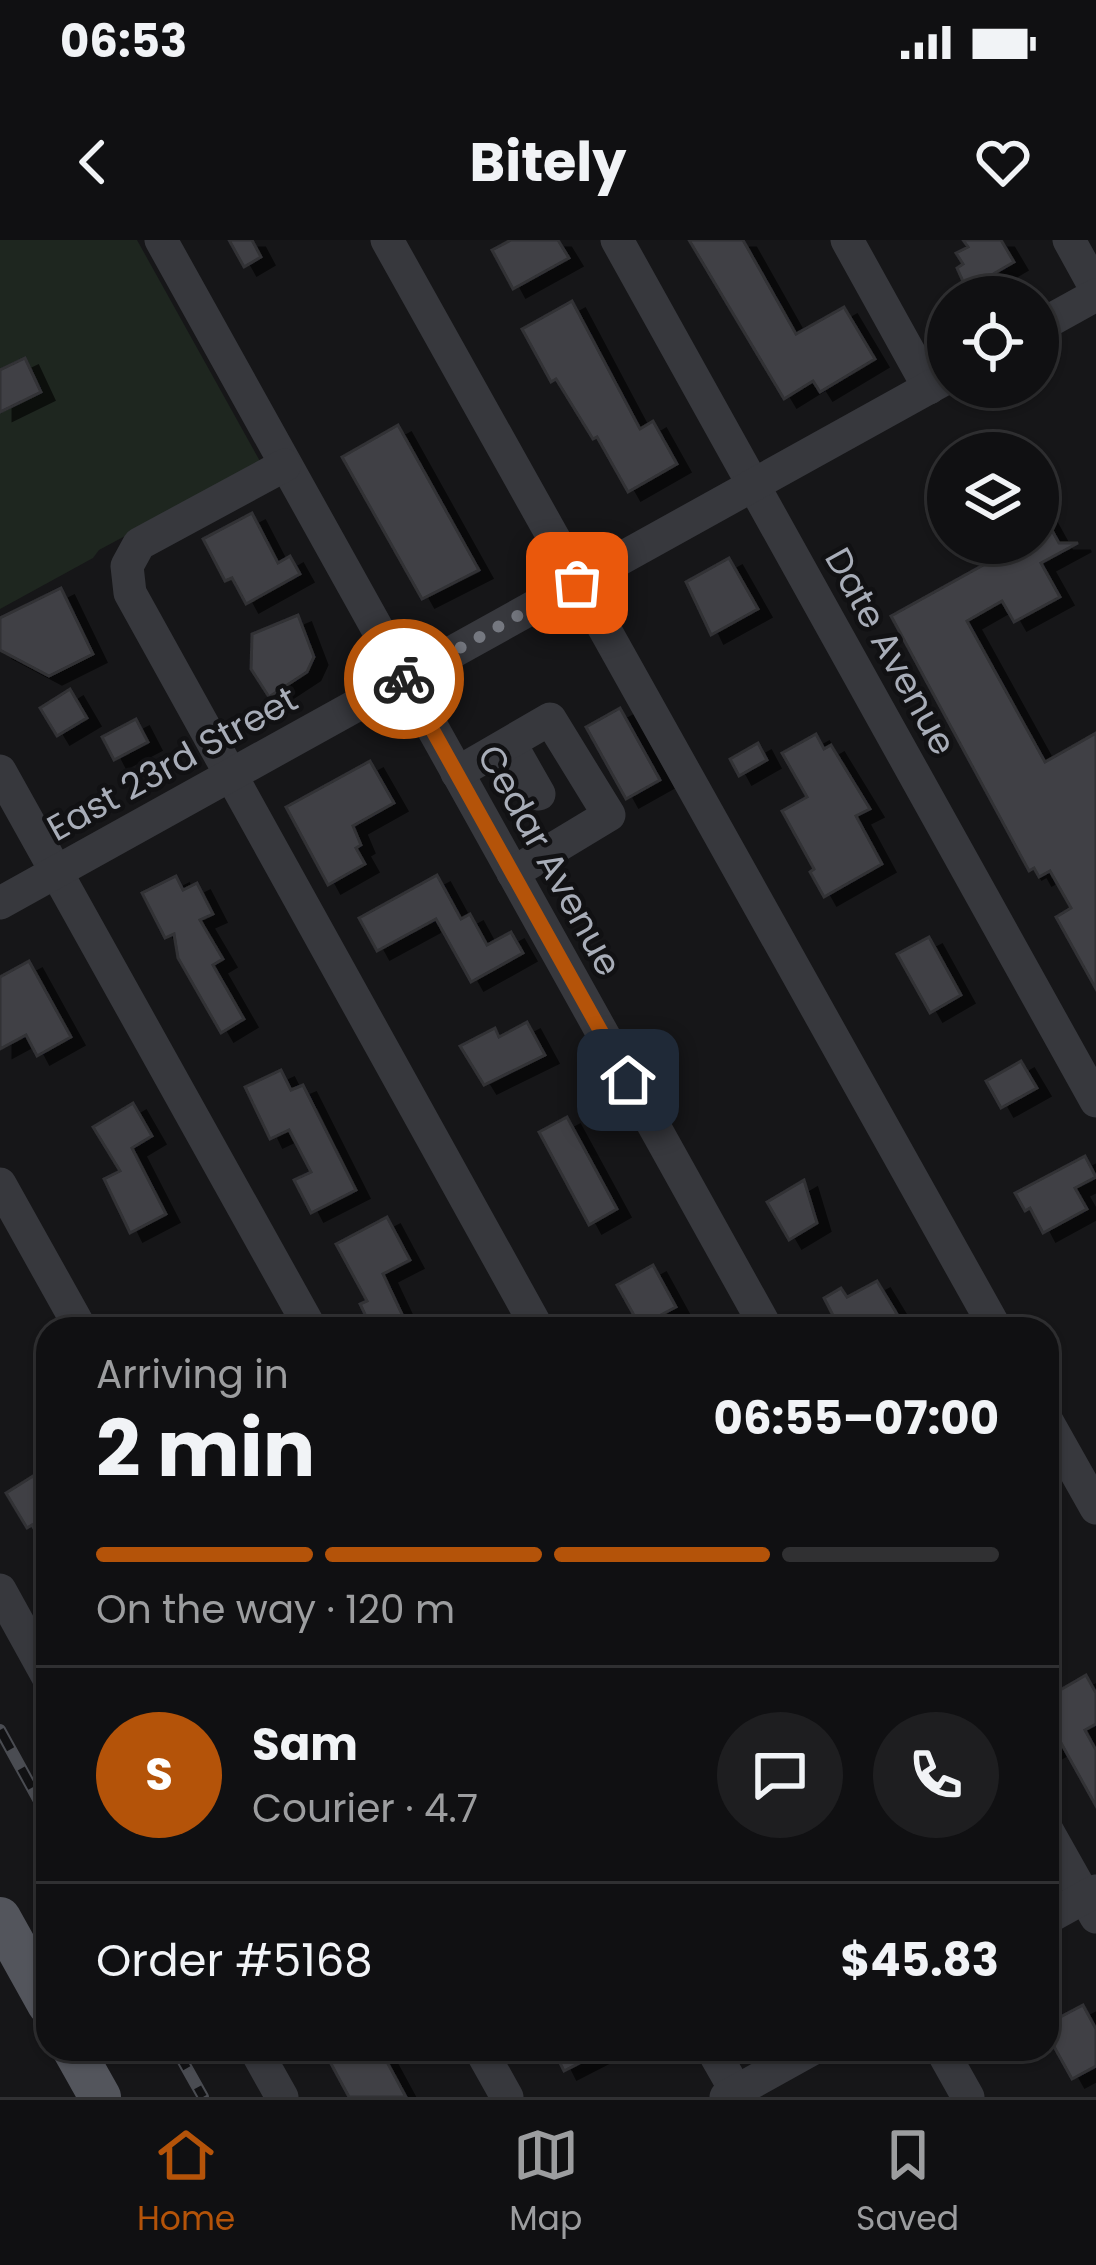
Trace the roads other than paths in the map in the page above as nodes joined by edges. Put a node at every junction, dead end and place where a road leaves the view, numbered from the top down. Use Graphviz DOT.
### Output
graph roads {
  1 [pos="160,240"];
  2 [pos="387,240"];
  3 [pos="617,240"];
  4 [pos="847,240"];
  5 [pos="1069,240"];
  6 [pos="1096,292"];
  7 [pos="1059,314"];
  8 [pos="927,365"];
  9 [pos="927,388"];
  10 [pos="285,465"];
  11 [pos="754,484"];
  12 [pos="577,583"];
  13 [pos="404,679"];
  14 [pos="510,742"];
  15 [pos="0,771"];
  16 [pos="457,773"];
  17 [pos="231,775"];
  18 [pos="539,794"];
  19 [pos="56,872"];
  20 [pos="513,873"];
  21 [pos="0,903"];
  22 [pos="1096,1101"];
  23 [pos="0,1184"];
  24 [pos="74,1317"];
  25 [pos="304,1317"];
  26 [pos="531,1317"];
  27 [pos="760,1317"];
  28 [pos="989,1317"];
  29 [pos="1059,1442"];
  30 [pos="1096,1508"];
  31 [pos="0,1590"];
  32 [pos="36,1655"];
  33 [pos="1059,1849"];
  34 [pos="1092,1902"];
  35 [pos="1059,1914"];
  36 [pos="0,1918"];
  37 [pos="36,1982"];
  38 [pos="80,2061"];
  39 [pos="262,2061"];
  40 [pos="487,2061"];
  41 [pos="717,2061"];
  42 [pos="790,2061"];
  43 [pos="948,2061"];
  44 [pos="730,2094"];
  45 [pos="100,2097"];
  46 [pos="282,2097"];
  47 [pos="507,2097"];
  48 [pos="968,2097"];
  1 -- 10 [label="street, Cedar Avenue"];
  2 -- 12 [label="street"];
  3 -- 11 [label="street, Date Avenue"];
  4 -- 8 [label="street"];
  5 -- 6 [label="street"];
  6 -- 7 [label="street"];
  9 -- 11 [label="street, East 23rd Street"];
  10 -- 13 [label="street, Cedar Avenue"];
  10 -- 17 [label="street"];
  11 -- 12 [label="street, East 23rd Street"];
  11 -- 22 [label="street, Date Avenue"];
  12 -- 13 [label="street, East 23rd Street"];
  12 -- 28 [label="street"];
  13 -- 16 [label="street, Cedar Avenue"];
  13 -- 17 [label="street, East 23rd Street"];
  14 -- 16 [label="street"];
  14 -- 18 [label="street"];
  14 -- 20 [label="street"];
  15 -- 19 [label="street"];
  16 -- 20 [label="street, Cedar Avenue"];
  17 -- 19 [label="street, East 23rd Street"];
  17 -- 26 [label="street"];
  19 -- 21 [label="street, East 23rd Street"];
  19 -- 25 [label="street"];
  20 -- 27 [label="street, Cedar Avenue"];
  23 -- 24 [label="street"];
  29 -- 30 [label="street"];
  31 -- 32 [label="street"];
  33 -- 34 [label="street"];
  34 -- 35 [label="street"];
  36 -- 37 [label="main road"];
  38 -- 45 [label="main road"];
  39 -- 46 [label="street"];
  40 -- 47 [label="street"];
  41 -- 44 [label="street"];
  42 -- 44 [label="street"];
  43 -- 48 [label="street"];
}
